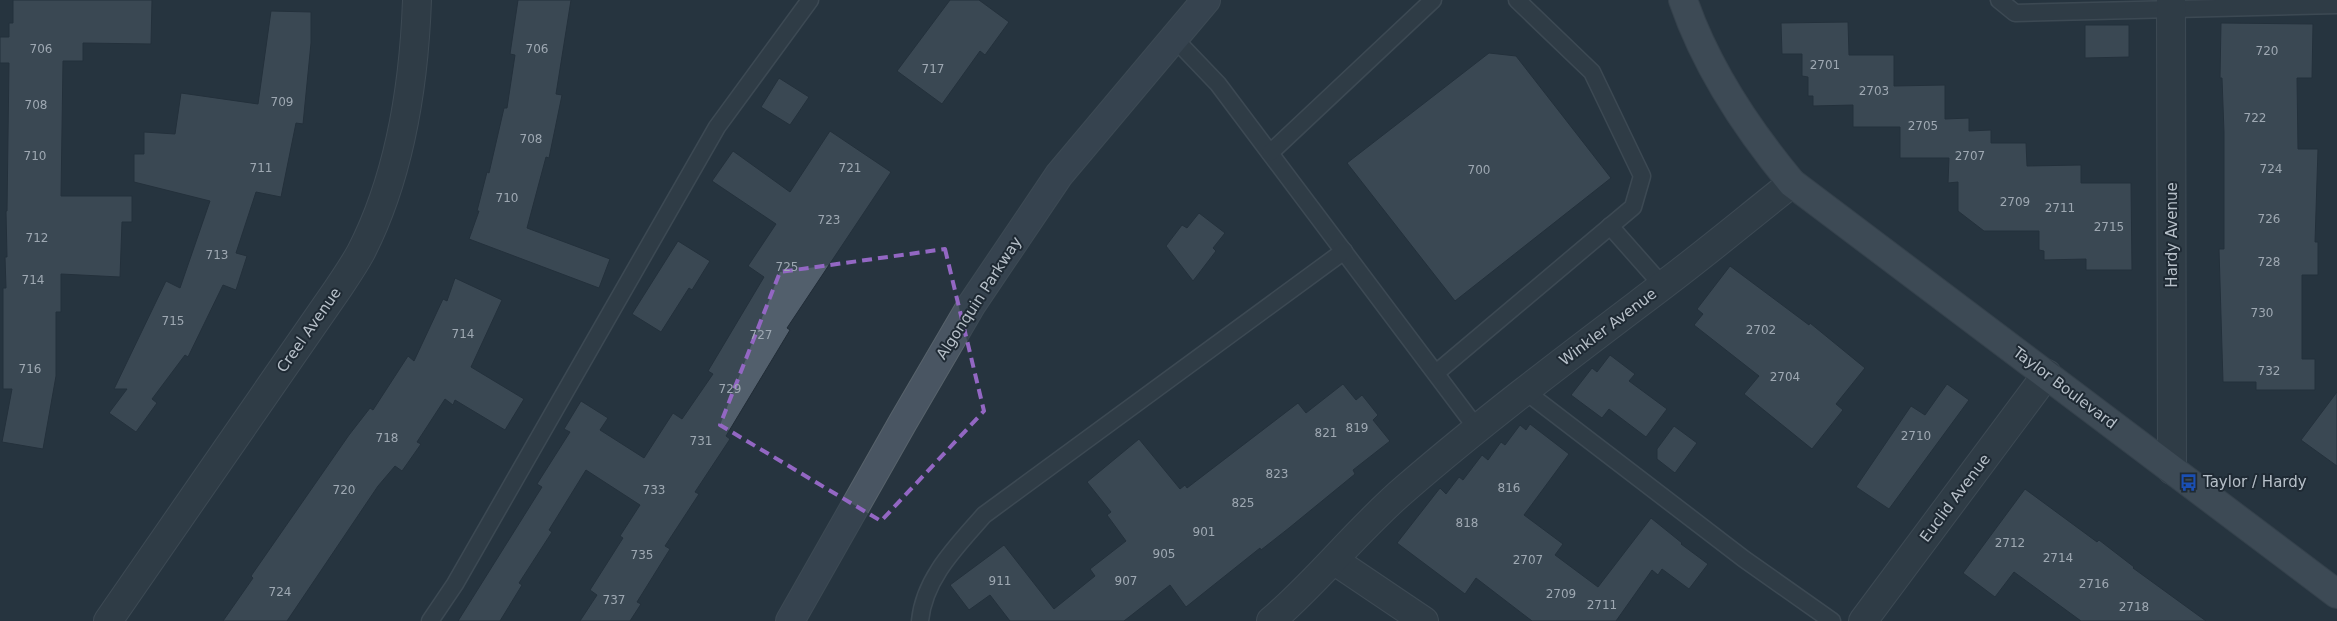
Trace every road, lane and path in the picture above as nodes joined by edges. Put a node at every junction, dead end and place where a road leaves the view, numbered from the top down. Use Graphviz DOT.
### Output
graph roads {
  1 [pos="417,0"];
  2 [pos="810,0"];
  3 [pos="1433,0"];
  4 [pos="1517,0"];
  5 [pos="1683,0"];
  6 [pos="1999,0"];
  7 [pos="1200,2"];
  8 [pos="2171,5"];
  9 [pos="2337,5"];
  10 [pos="1173,37"];
  11 [pos="1270,153"];
  12 [pos="1792,183"];
  13 [pos="1610,226"];
  14 [pos="1344,251"];
  15 [pos="1663,286"];
  16 [pos="1436,373"];
  17 [pos="2047,374"];
  18 [pos="1525,391"];
  19 [pos="1478,430"];
  20 [pos="2172,470"];
  21 [pos="1334,561"];
  22 [pos="2337,594"];
  23 [pos="108,621"];
  24 [pos="430,621"];
  25 [pos="790,621"];
  26 [pos="920,621"];
  27 [pos="1271,621"];
  28 [pos="1424,621"];
  29 [pos="1832,621"];
  30 [pos="1863,621"];
  1 -- 23 [label="street, Creel Avenue"];
  2 -- 24 [label="lane"];
  3 -- 11 [label="lane"];
  4 -- 13 [label="lane"];
  5 -- 12 [label="main road"];
  6 -- 8 [label="lane"];
  7 -- 10 [label="main road, Algonquin Parkway"];
  8 -- 9 [label="lane"];
  8 -- 20 [label="street, Hardy Avenue"];
  10 -- 11 [label="lane"];
  10 -- 25 [label="main road, Algonquin Parkway"];
  11 -- 14 [label="lane"];
  12 -- 15 [label="street, Winkler Avenue"];
  12 -- 17 [label="main road, Taylor Boulevard"];
  13 -- 15 [label="lane"];
  13 -- 16 [label="lane"];
  14 -- 16 [label="lane"];
  14 -- 26 [label="lane"];
  15 -- 18 [label="street, Winkler Avenue"];
  16 -- 19 [label="lane"];
  17 -- 20 [label="main road, Taylor Boulevard"];
  17 -- 30 [label="street, Euclid Avenue"];
  18 -- 19 [label="street, Winkler Avenue"];
  18 -- 29 [label="lane"];
  19 -- 21 [label="street, Winkler Avenue"];
  20 -- 22 [label="main road, Taylor Boulevard"];
  21 -- 27 [label="street, Winkler Avenue"];
  21 -- 28 [label="street"];
}
